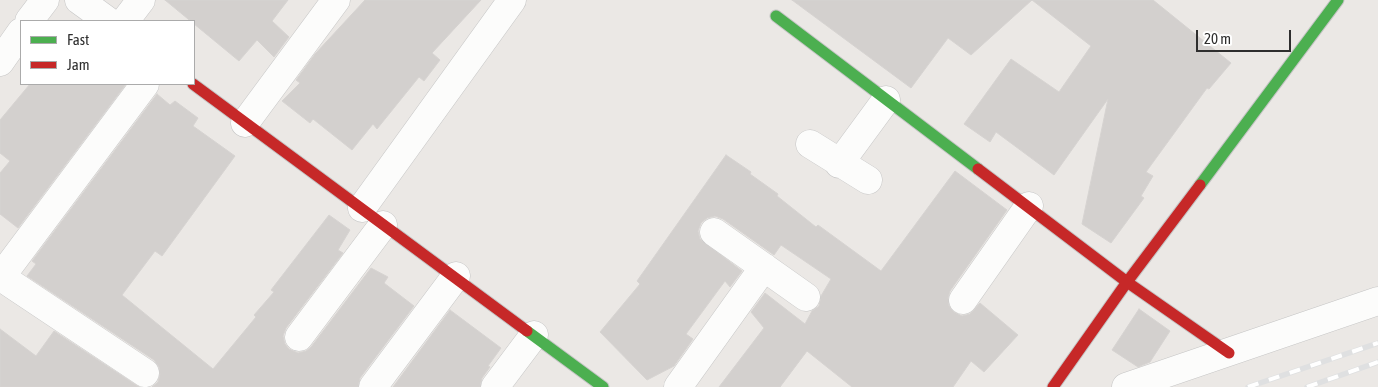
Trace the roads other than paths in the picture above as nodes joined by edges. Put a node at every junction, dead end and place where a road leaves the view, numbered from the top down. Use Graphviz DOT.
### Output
graph roads {
  1 [pos="44,0"];
  2 [pos="80,0"];
  3 [pos="141,0"];
  4 [pos="512,0"];
  5 [pos="1338,0"];
  6 [pos="328,3"];
  7 [pos="776,16"];
  8 [pos="30,20"];
  9 [pos="107,20"];
  10 [pos="126,20"];
  11 [pos="20,33"];
  12 [pos="0,62"];
  13 [pos="145,85"];
  14 [pos="194,85"];
  15 [pos="886,100"];
  16 [pos="245,123"];
  17 [pos="810,144"];
  18 [pos="839,164"];
  19 [pos="868,180"];
  20 [pos="1029,206"];
  21 [pos="362,208"];
  22 [pos="383,224"];
  23 [pos="714,232"];
  24 [pos="764,267"];
  25 [pos="456,276"];
  26 [pos="0,278"];
  27 [pos="1127,282"];
  28 [pos="806,297"];
  29 [pos="963,300"];
  30 [pos="1378,301"];
  31 [pos="534,335"];
  32 [pos="299,337"];
  33 [pos="1228,353"];
  34 [pos="145,373"];
  35 [pos="373,387"];
  36 [pos="495,387"];
  37 [pos="603,387"];
  38 [pos="678,387"];
  39 [pos="1053,387"];
  40 [pos="1126,387"];
  1 -- 8 [label="street"];
  2 -- 9 [label="street"];
  3 -- 10 [label="street"];
  4 -- 21 [label="street"];
  5 -- 27 [label="street"];
  6 -- 16 [label="street"];
  7 -- 15 [label="street"];
  11 -- 12 [label="street"];
  13 -- 26 [label="street"];
  14 -- 16 [label="street"];
  15 -- 18 [label="street"];
  15 -- 20 [label="street"];
  16 -- 21 [label="street"];
  17 -- 18 [label="street"];
  18 -- 19 [label="street"];
  20 -- 27 [label="street"];
  20 -- 29 [label="street"];
  21 -- 22 [label="street"];
  22 -- 25 [label="street"];
  22 -- 32 [label="street"];
  23 -- 24 [label="street"];
  24 -- 28 [label="street"];
  24 -- 38 [label="street"];
  25 -- 31 [label="street"];
  25 -- 35 [label="street"];
  26 -- 34 [label="street"];
  27 -- 33 [label="street"];
  27 -- 39 [label="street"];
  30 -- 33 [label="street"];
  31 -- 36 [label="street"];
  31 -- 37 [label="street"];
  33 -- 40 [label="street"];
}
